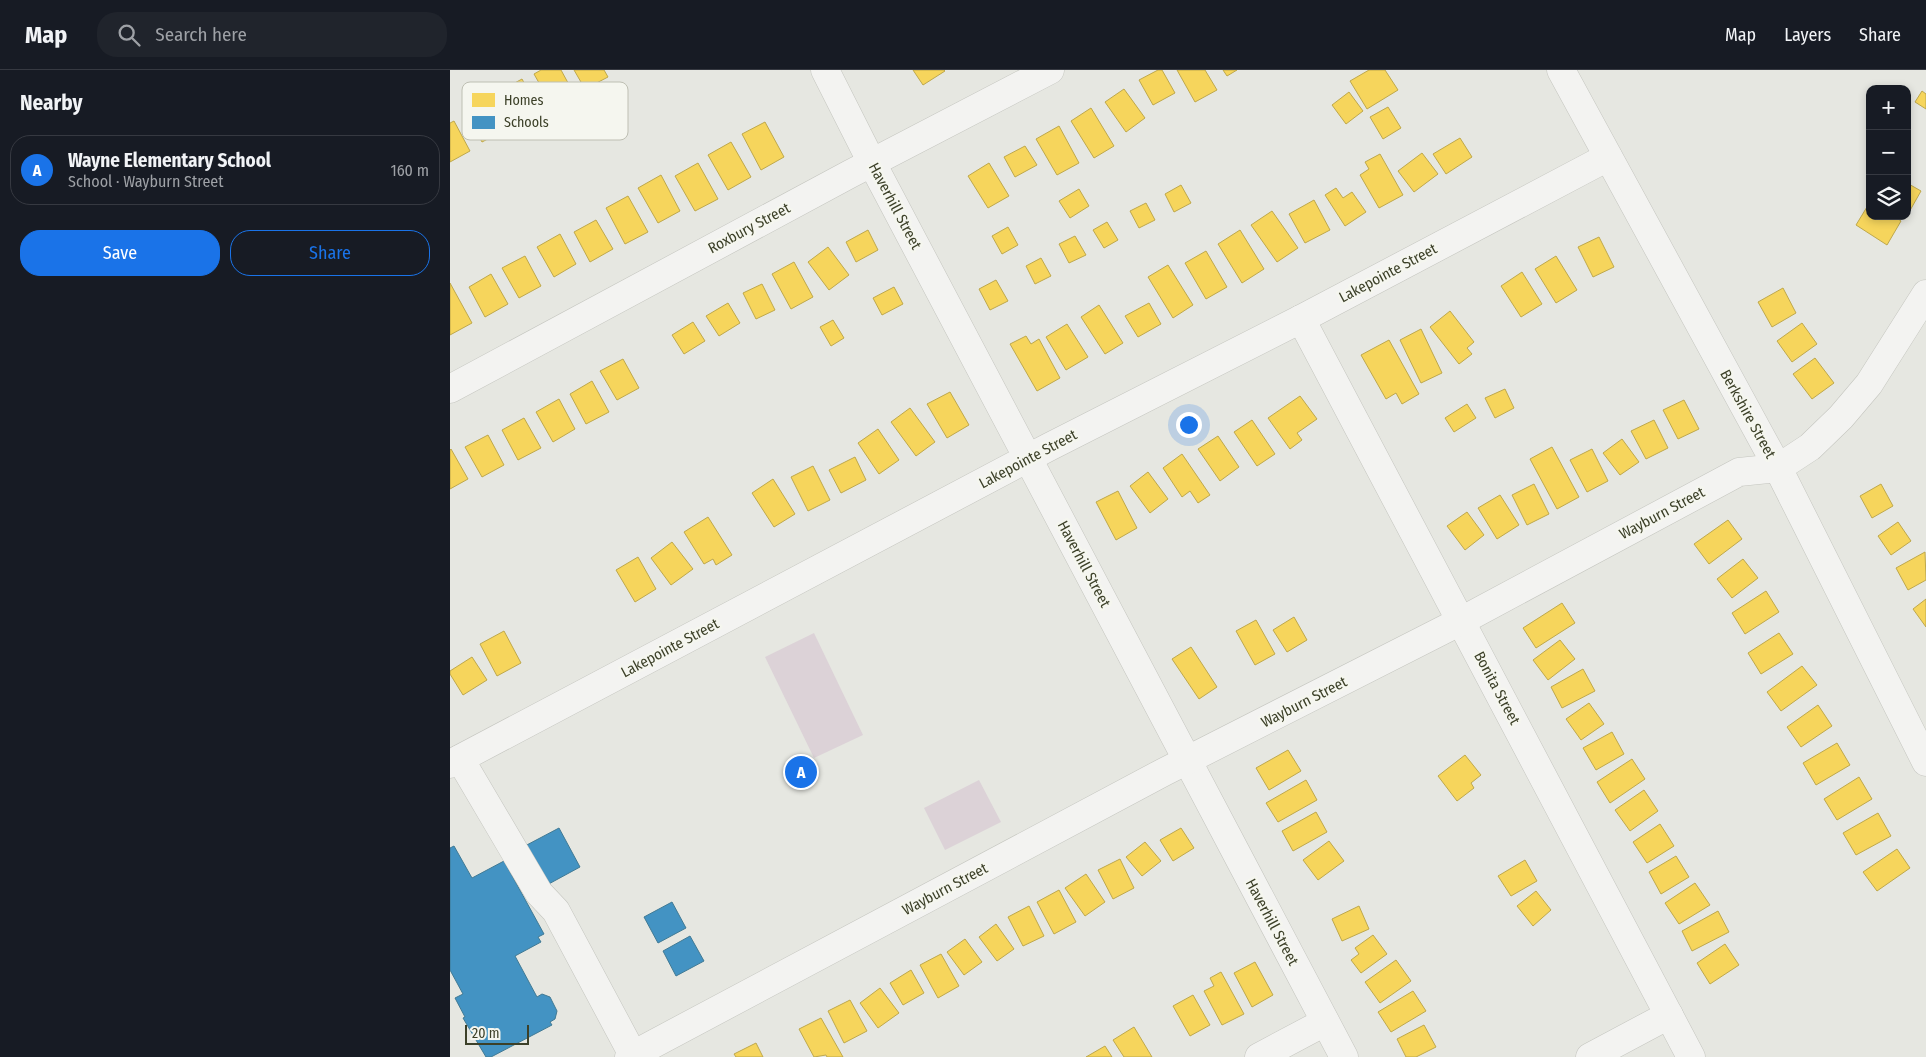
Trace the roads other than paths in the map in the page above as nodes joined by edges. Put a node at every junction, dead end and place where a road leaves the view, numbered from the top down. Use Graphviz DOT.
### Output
graph roads {
  1 [pos="825,70"];
  2 [pos="1050,70"];
  3 [pos="1561,70"];
  4 [pos="1608,157"];
  5 [pos="872,163"];
  6 [pos="1926,294"];
  7 [pos="1302,319"];
  8 [pos="450,389"];
  9 [pos="1028,458"];
  10 [pos="1778,468"];
  11 [pos="1461,621"];
  12 [pos="1188,761"];
  13 [pos="455,762"];
  14 [pos="1926,762"];
  15 [pos="1669,1015"];
  16 [pos="1325,1022"];
  17 [pos="631,1056"];
  18 [pos="1259,1057"];
  19 [pos="1344,1057"];
  20 [pos="1590,1057"];
  21 [pos="1691,1057"];
  1 -- 5 [label="street, Haverhill Street"];
  2 -- 5 [label="street, Roxbury Street"];
  3 -- 4 [label="street, Berkshire Street"];
  4 -- 7 [label="street, Lakepointe Street"];
  4 -- 10 [label="street, Berkshire Street"];
  5 -- 8 [label="street, Roxbury Street"];
  5 -- 9 [label="street, Haverhill Street"];
  6 -- 10 [label="street, Wayburn Street"];
  7 -- 9 [label="street, Lakepointe Street"];
  7 -- 11 [label="street, Bonita Street"];
  9 -- 12 [label="street, Haverhill Street"];
  9 -- 13 [label="street, Lakepointe Street"];
  10 -- 11 [label="street, Wayburn Street"];
  10 -- 14 [label="street, Berkshire Street"];
  11 -- 12 [label="street, Wayburn Street"];
  11 -- 15 [label="street, Bonita Street"];
  12 -- 16 [label="street, Haverhill Street"];
  12 -- 17 [label="street, Wayburn Street"];
  13 -- 17 [label="street"];
  15 -- 20 [label="street"];
  15 -- 21 [label="street, Bonita Street"];
  16 -- 18 [label="street"];
  16 -- 19 [label="street, Haverhill Street"];
}
